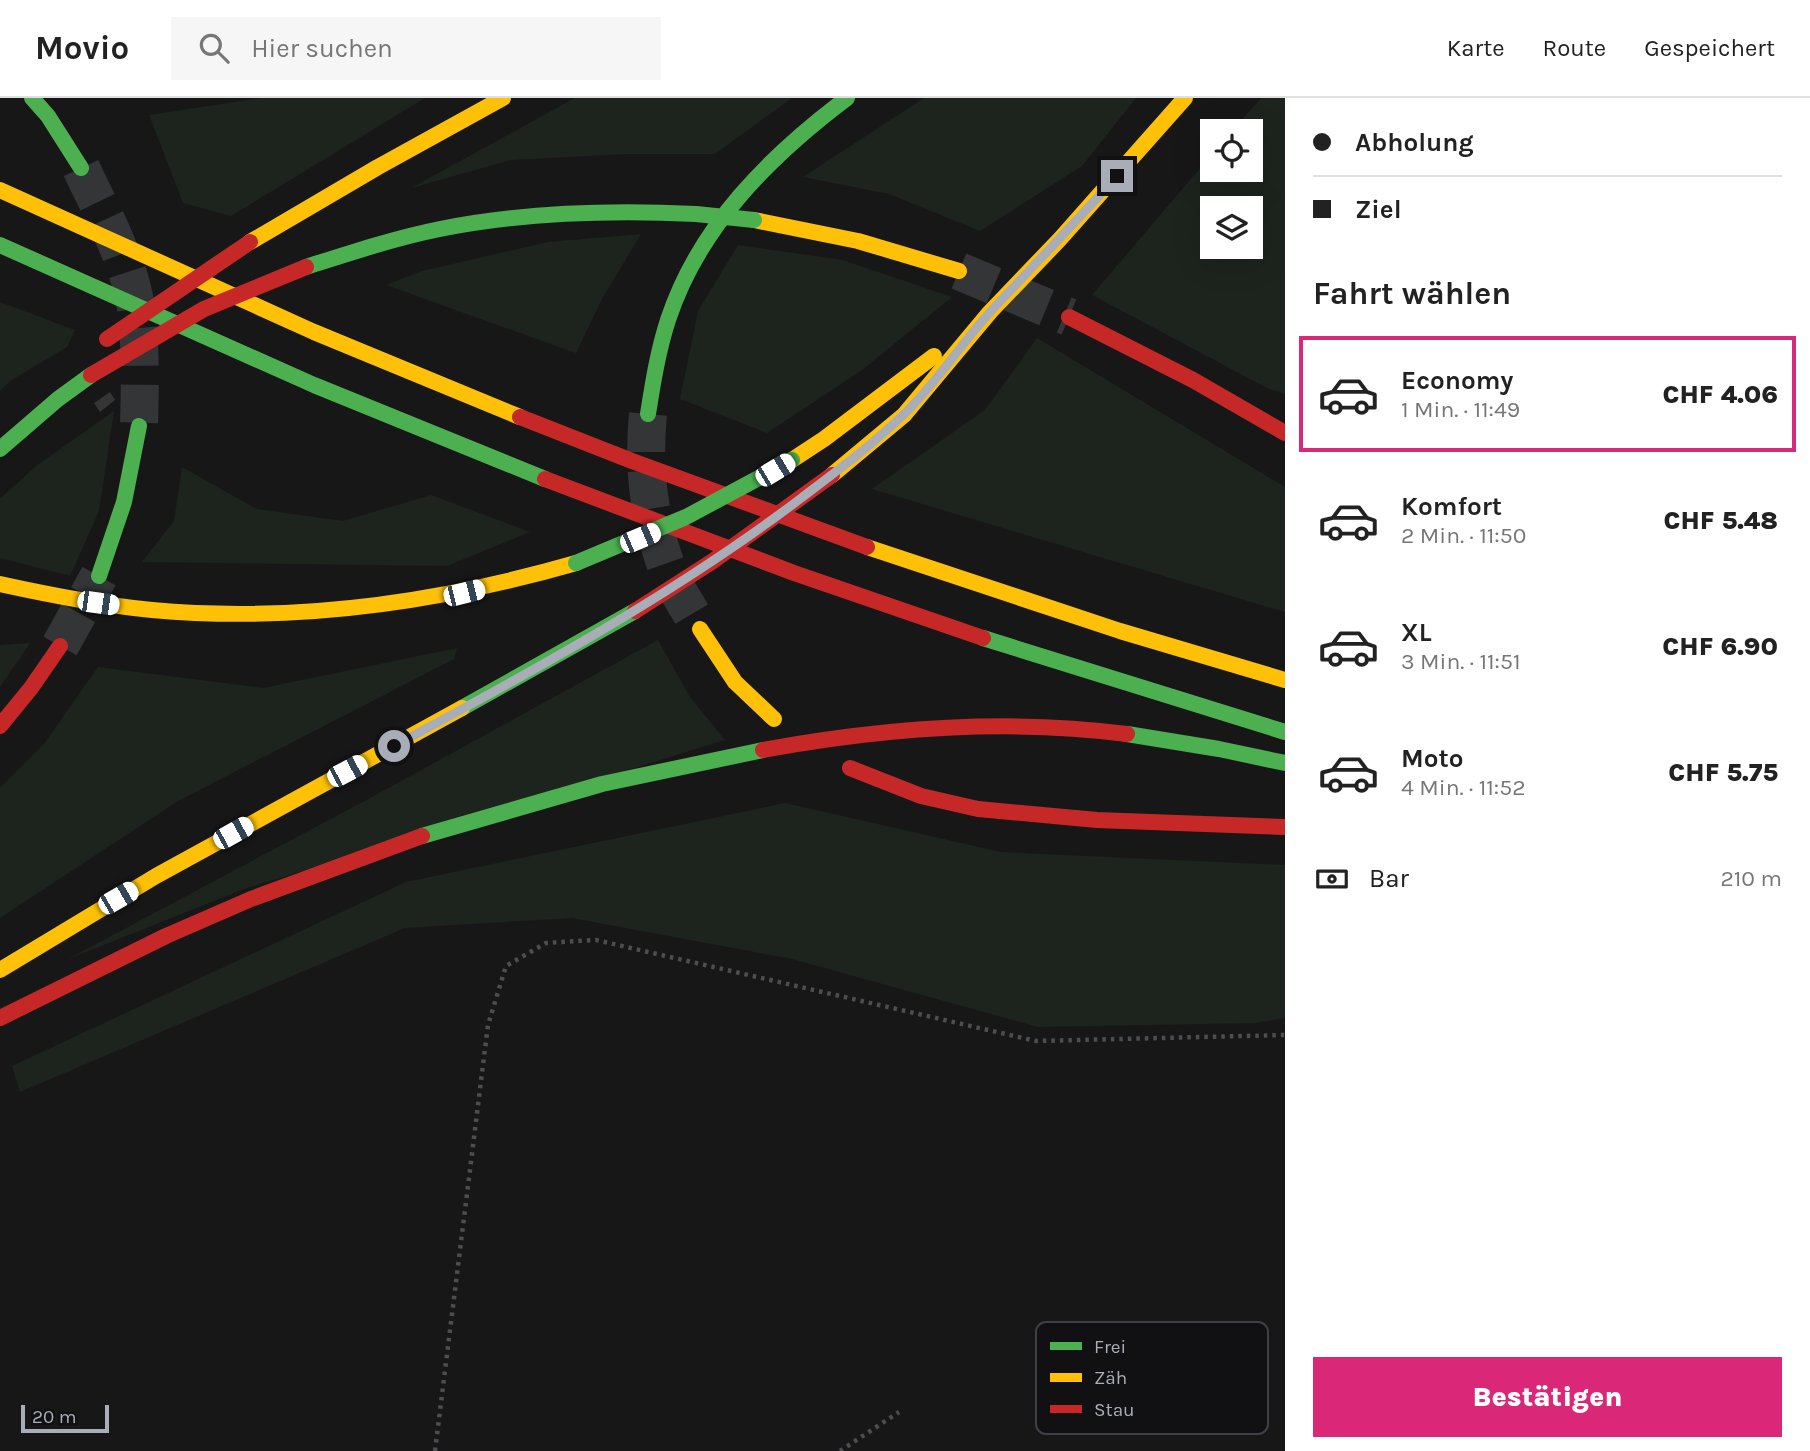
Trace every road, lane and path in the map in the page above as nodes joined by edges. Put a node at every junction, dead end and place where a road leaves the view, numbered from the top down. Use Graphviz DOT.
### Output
graph roads {
  1 [pos="32,98"];
  2 [pos="503,98"];
  3 [pos="847,98"];
  4 [pos="1185,98"];
  5 [pos="81,168"];
  6 [pos="0,190"];
  7 [pos="0,245"];
  8 [pos="958,271"];
  9 [pos="990,312"];
  10 [pos="1069,317"];
  11 [pos="92,351"];
  12 [pos="648,414"];
  13 [pos="139,426"];
  14 [pos="1285,433"];
  15 [pos="0,449"];
  16 [pos="99,576"];
  17 [pos="0,584"];
  18 [pos="700,629"];
  19 [pos="60,646"];
  20 [pos="1285,681"];
  21 [pos="774,719"];
  22 [pos="0,726"];
  23 [pos="1285,732"];
  24 [pos="1285,763"];
  25 [pos="850,768"];
  26 [pos="1285,827"];
  27 [pos="0,970"];
  28 [pos="0,1017"];
  29 [pos="1285,1035"];
  30 [pos="899,1412"];
  31 [pos="435,1451"];
  32 [pos="840,1451"];
  1 -- 5 [label="highway"];
  2 -- 11 [label="highway, bridge"];
  3 -- 12 [label="highway"];
  4 -- 9 [label="highway"];
  6 -- 20 [label="highway"];
  7 -- 23 [label="highway"];
  8 -- 15 [label="highway, bridge"];
  9 -- 17 [label="highway, bridge"];
  9 -- 27 [label="highway, bridge"];
  10 -- 14 [label="highway"];
  13 -- 16 [label="highway"];
  18 -- 21 [label="highway"];
  19 -- 22 [label="highway"];
  24 -- 28 [label="highway"];
  25 -- 26 [label="highway"];
  29 -- 31 [label="path"];
  30 -- 32 [label="path"];
}
